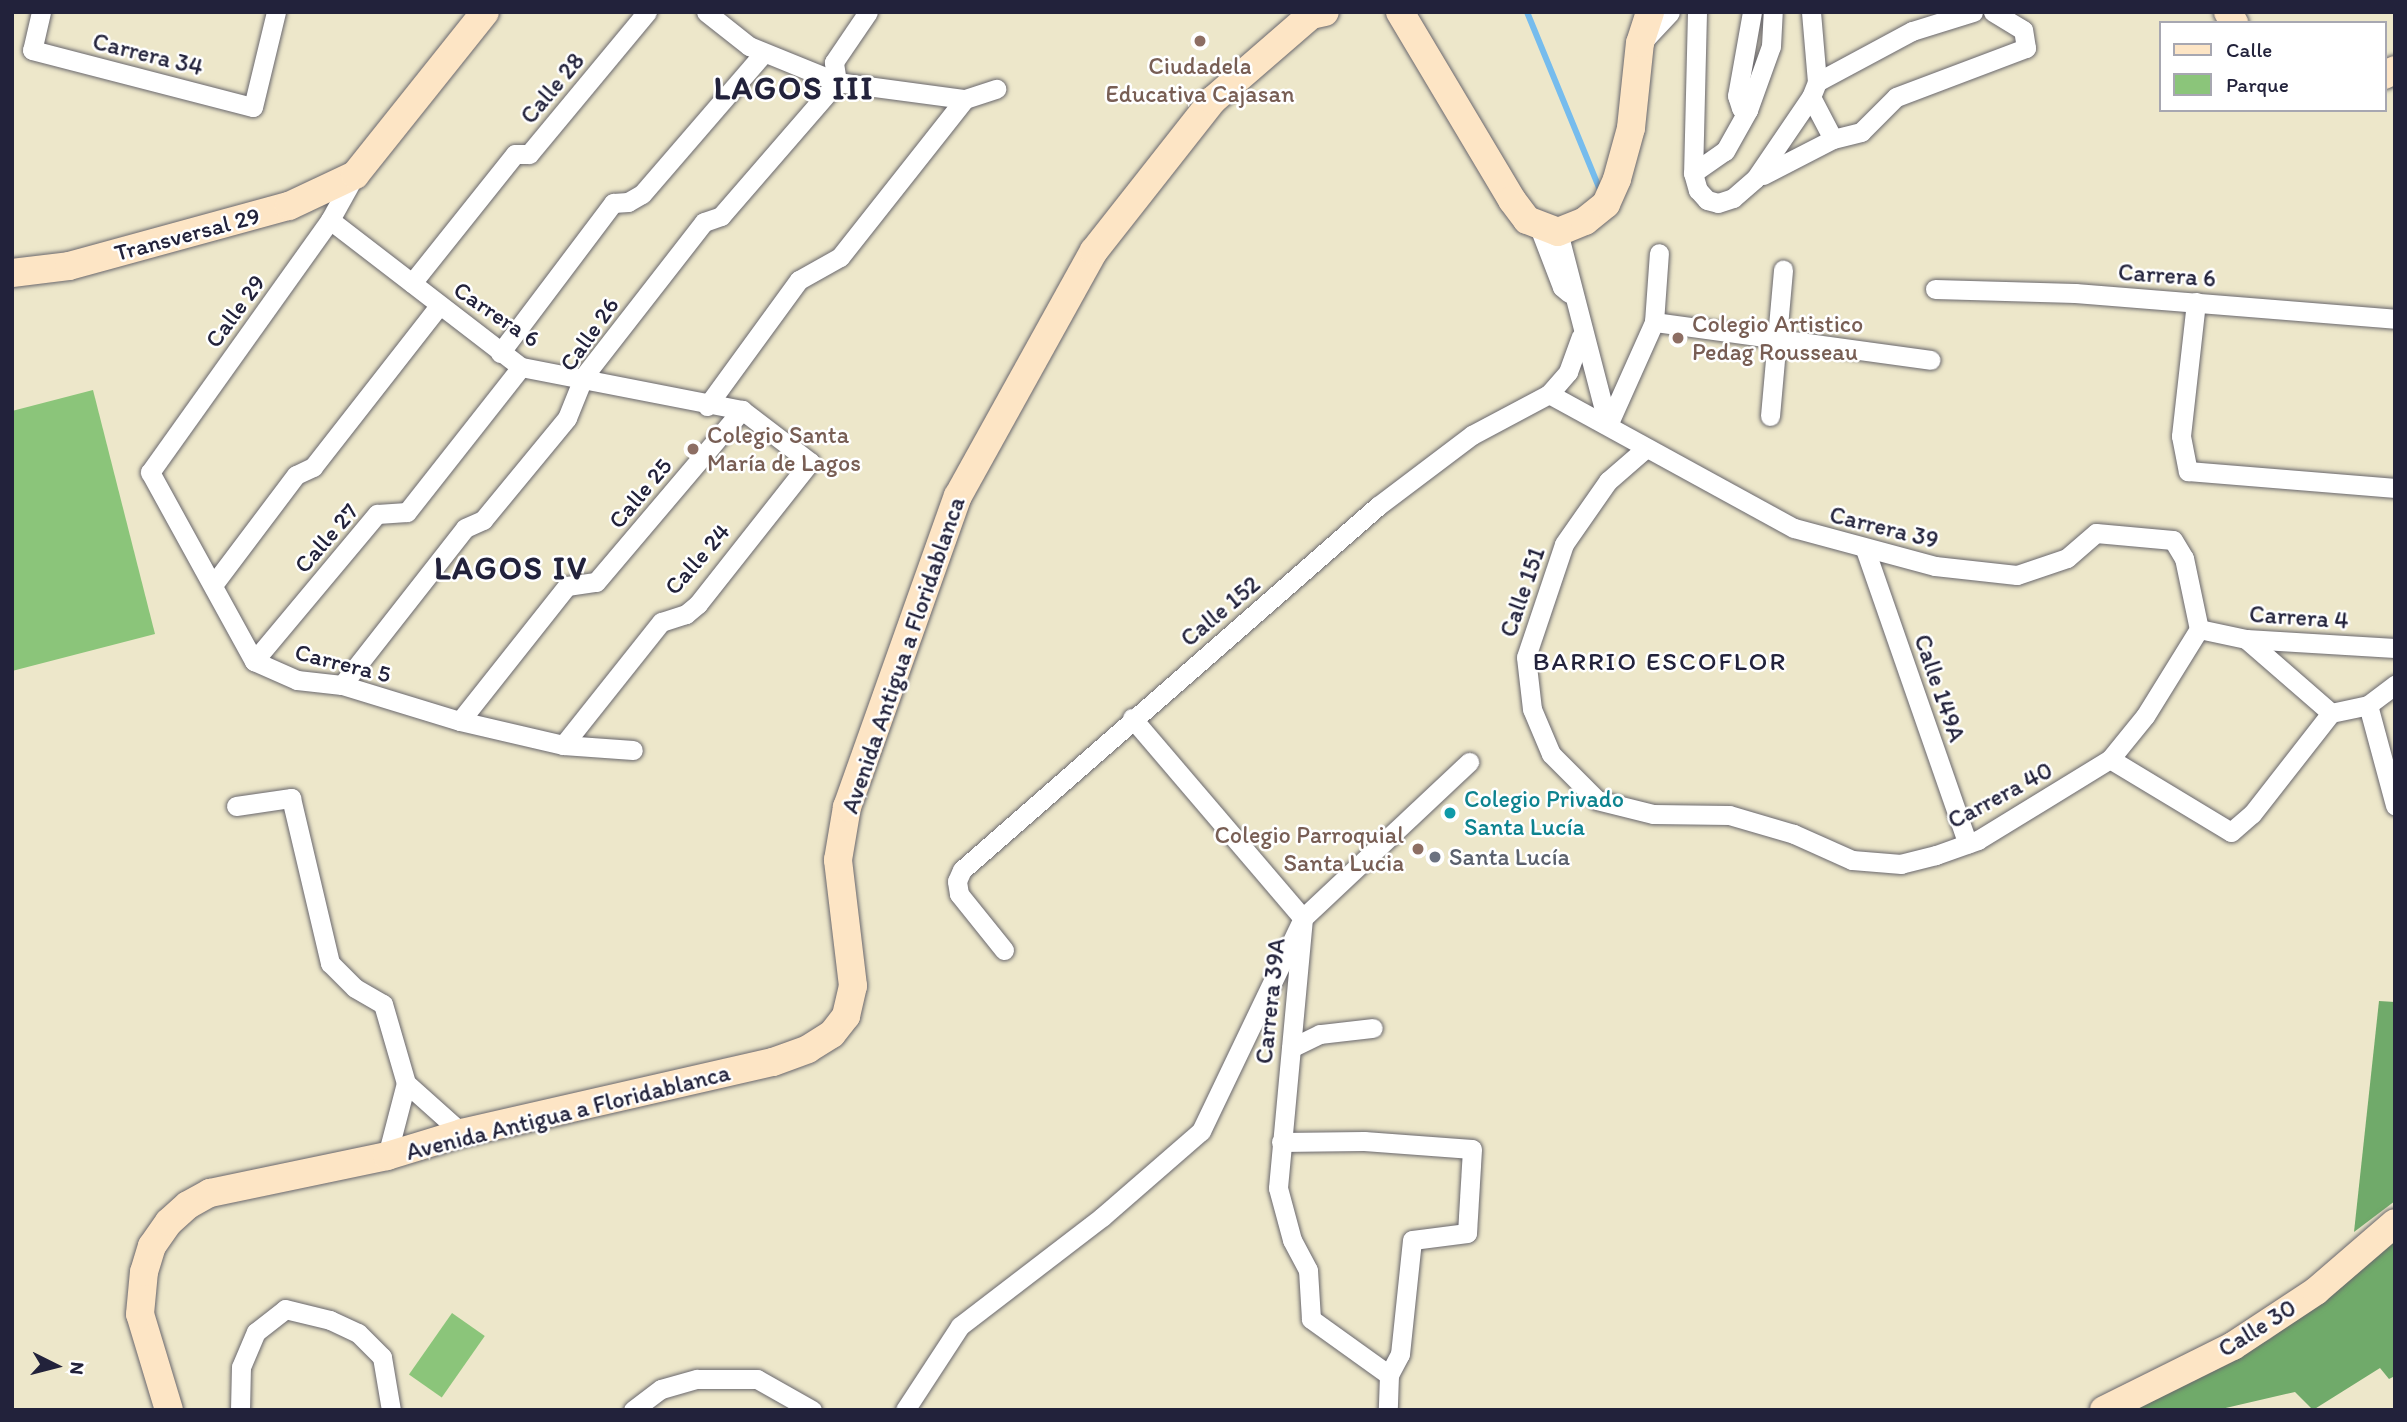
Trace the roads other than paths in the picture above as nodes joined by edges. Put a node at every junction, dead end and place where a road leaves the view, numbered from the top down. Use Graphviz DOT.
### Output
graph roads {
  1 [pos="41,12"];
  2 [pos="276,12"];
  3 [pos="485,12"];
  4 [pos="647,12"];
  5 [pos="706,12"];
  6 [pos="869,12"];
  7 [pos="1399,12"];
  8 [pos="1650,12"];
  9 [pos="1670,12"];
  10 [pos="1697,12"];
  11 [pos="1752,12"];
  12 [pos="1773,12"];
  13 [pos="1811,12"];
  14 [pos="1973,12"];
  15 [pos="1993,12"];
  16 [pos="1316,13"];
  17 [pos="1640,43"];
  18 [pos="763,54"];
  19 [pos="837,82"];
  20 [pos="996,89"];
  21 [pos="1814,90"];
  22 [pos="965,99"];
  23 [pos="1748,110"];
  24 [pos="1833,138"];
  25 [pos="1693,173"];
  26 [pos="355,175"];
  27 [pos="1755,179"];
  28 [pos="330,220"];
  29 [pos="1549,230"];
  30 [pos="1659,253"];
  31 [pos="1783,270"];
  32 [pos="12,273"];
  33 [pos="412,283"];
  34 [pos="1935,289"];
  35 [pos="2196,302"];
  36 [pos="439,306"];
  37 [pos="2395,319"];
  38 [pos="1654,322"];
  39 [pos="1581,335"];
  40 [pos="1777,341"];
  41 [pos="500,352"];
  42 [pos="1930,360"];
  43 [pos="521,367"];
  44 [pos="584,376"];
  45 [pos="1549,394"];
  46 [pos="707,406"];
  47 [pos="742,410"];
  48 [pos="1770,416"];
  49 [pos="1608,425"];
  50 [pos="1645,449"];
  51 [pos="2395,488"];
  52 [pos="1865,549"];
  53 [pos="213,585"];
  54 [pos="2199,629"];
  55 [pos="2246,639"];
  56 [pos="2395,648"];
  57 [pos="254,661"];
  58 [pos="342,685"];
  59 [pos="2395,685"];
  60 [pos="2368,705"];
  61 [pos="2331,713"];
  62 [pos="1132,718"];
  63 [pos="460,721"];
  64 [pos="563,745"];
  65 [pos="633,750"];
  66 [pos="2110,759"];
  67 [pos="1469,761"];
  68 [pos="1597,800"];
  69 [pos="2395,804"];
  70 [pos="236,806"];
  71 [pos="1968,844"];
  72 [pos="1303,918"];
  73 [pos="1004,950"];
  74 [pos="1373,1028"];
  75 [pos="1291,1048"];
  76 [pos="406,1083"];
  77 [pos="462,1133"];
  78 [pos="1281,1143"];
  79 [pos="387,1156"];
  80 [pos="2395,1223"];
  81 [pos="1389,1374"];
  82 [pos="169,1410"];
  83 [pos="240,1410"];
  84 [pos="391,1410"];
  85 [pos="633,1410"];
  86 [pos="812,1410"];
  87 [pos="905,1410"];
  88 [pos="1388,1410"];
  89 [pos="2104,1410"];
  1 -- 2 [label="street, Carrera 34"];
  3 -- 26 [label="street"];
  4 -- 33 [label="street, Calle 28"];
  5 -- 18 [label="street"];
  6 -- 19 [label="street"];
  7 -- 29 [label="street"];
  8 -- 17 [label="street"];
  9 -- 17 [label="street"];
  10 -- 25 [label="street"];
  11 -- 23 [label="street"];
  12 -- 23 [label="street"];
  13 -- 21 [label="street"];
  14 -- 21 [label="street"];
  15 -- 24 [label="street"];
  16 -- 77 [label="street, Avenida Antigua a Floridablanca"];
  17 -- 29 [label="street"];
  18 -- 19 [label="street"];
  18 -- 41 [label="street"];
  19 -- 22 [label="street"];
  19 -- 44 [label="street, Calle 26"];
  20 -- 22 [label="street"];
  21 -- 24 [label="street"];
  21 -- 27 [label="street"];
  22 -- 46 [label="street"];
  23 -- 25 [label="street"];
  24 -- 27 [label="street"];
  25 -- 27 [label="street"];
  26 -- 28 [label="street, Calle 29"];
  26 -- 32 [label="street, Transversal 29"];
  28 -- 33 [label="street, Carrera 6"];
  28 -- 53 [label="street, Calle 29"];
  29 -- 39 [label="street"];
  30 -- 38 [label="street"];
  31 -- 40 [label="street"];
  33 -- 36 [label="street, Carrera 6"];
  34 -- 35 [label="street, Carrera 6"];
  35 -- 37 [label="street, Carrera 6"];
  35 -- 51 [label="street"];
  36 -- 41 [label="street, Carrera 6"];
  36 -- 53 [label="street"];
  38 -- 40 [label="street"];
  38 -- 49 [label="street"];
  39 -- 45 [label="street, Calle 152"];
  39 -- 49 [label="street"];
  40 -- 42 [label="street"];
  40 -- 48 [label="street"];
  41 -- 43 [label="street, Carrera 6"];
  43 -- 44 [label="street, Carrera 6"];
  43 -- 57 [label="street, Calle 27"];
  44 -- 46 [label="street, Carrera 6"];
  44 -- 58 [label="street, Calle 26"];
  45 -- 49 [label="street, Carrera 39"];
  45 -- 62 [label="street, Calle 152"];
  46 -- 47 [label="street, Carrera 6"];
  47 -- 63 [label="street, Calle 25"];
  47 -- 64 [label="street, Calle 24"];
  49 -- 50 [label="street, Carrera 39"];
  50 -- 52 [label="street, Carrera 39"];
  50 -- 68 [label="street, Calle 151"];
  52 -- 54 [label="street, Carrera 39"];
  52 -- 71 [label="street, Calle 149A"];
  53 -- 57 [label="street"];
  54 -- 55 [label="street, Carrera 4"];
  54 -- 66 [label="street, Carrera 40"];
  55 -- 56 [label="street, Carrera 4"];
  55 -- 61 [label="street"];
  57 -- 58 [label="street, Carrera 5"];
  58 -- 63 [label="street, Carrera 5"];
  59 -- 60 [label="street"];
  60 -- 61 [label="street"];
  60 -- 69 [label="street"];
  61 -- 66 [label="street"];
  62 -- 72 [label="street, Carrera 39A"];
  62 -- 73 [label="street, Calle 152"];
  63 -- 64 [label="street, Carrera 5"];
  64 -- 65 [label="street, Carrera 5"];
  66 -- 71 [label="street, Carrera 40"];
  67 -- 72 [label="street"];
  68 -- 71 [label="street, Carrera 40"];
  70 -- 76 [label="street"];
  72 -- 75 [label="street, Carrera 39A"];
  72 -- 87 [label="street"];
  74 -- 75 [label="street"];
  75 -- 78 [label="street, Carrera 39A"];
  76 -- 77 [label="street"];
  76 -- 79 [label="street"];
  77 -- 79 [label="street, Avenida Antigua a Floridablanca"];
  78 -- 81 [label="street, Carrera 39A"];
  78 -- 81 [label="street"];
  79 -- 82 [label="street, Avenida Antigua a Floridablanca"];
  80 -- 89 [label="street, Calle 30"];
  81 -- 88 [label="street"];
  83 -- 84 [label="street"];
  85 -- 86 [label="street"];
}
